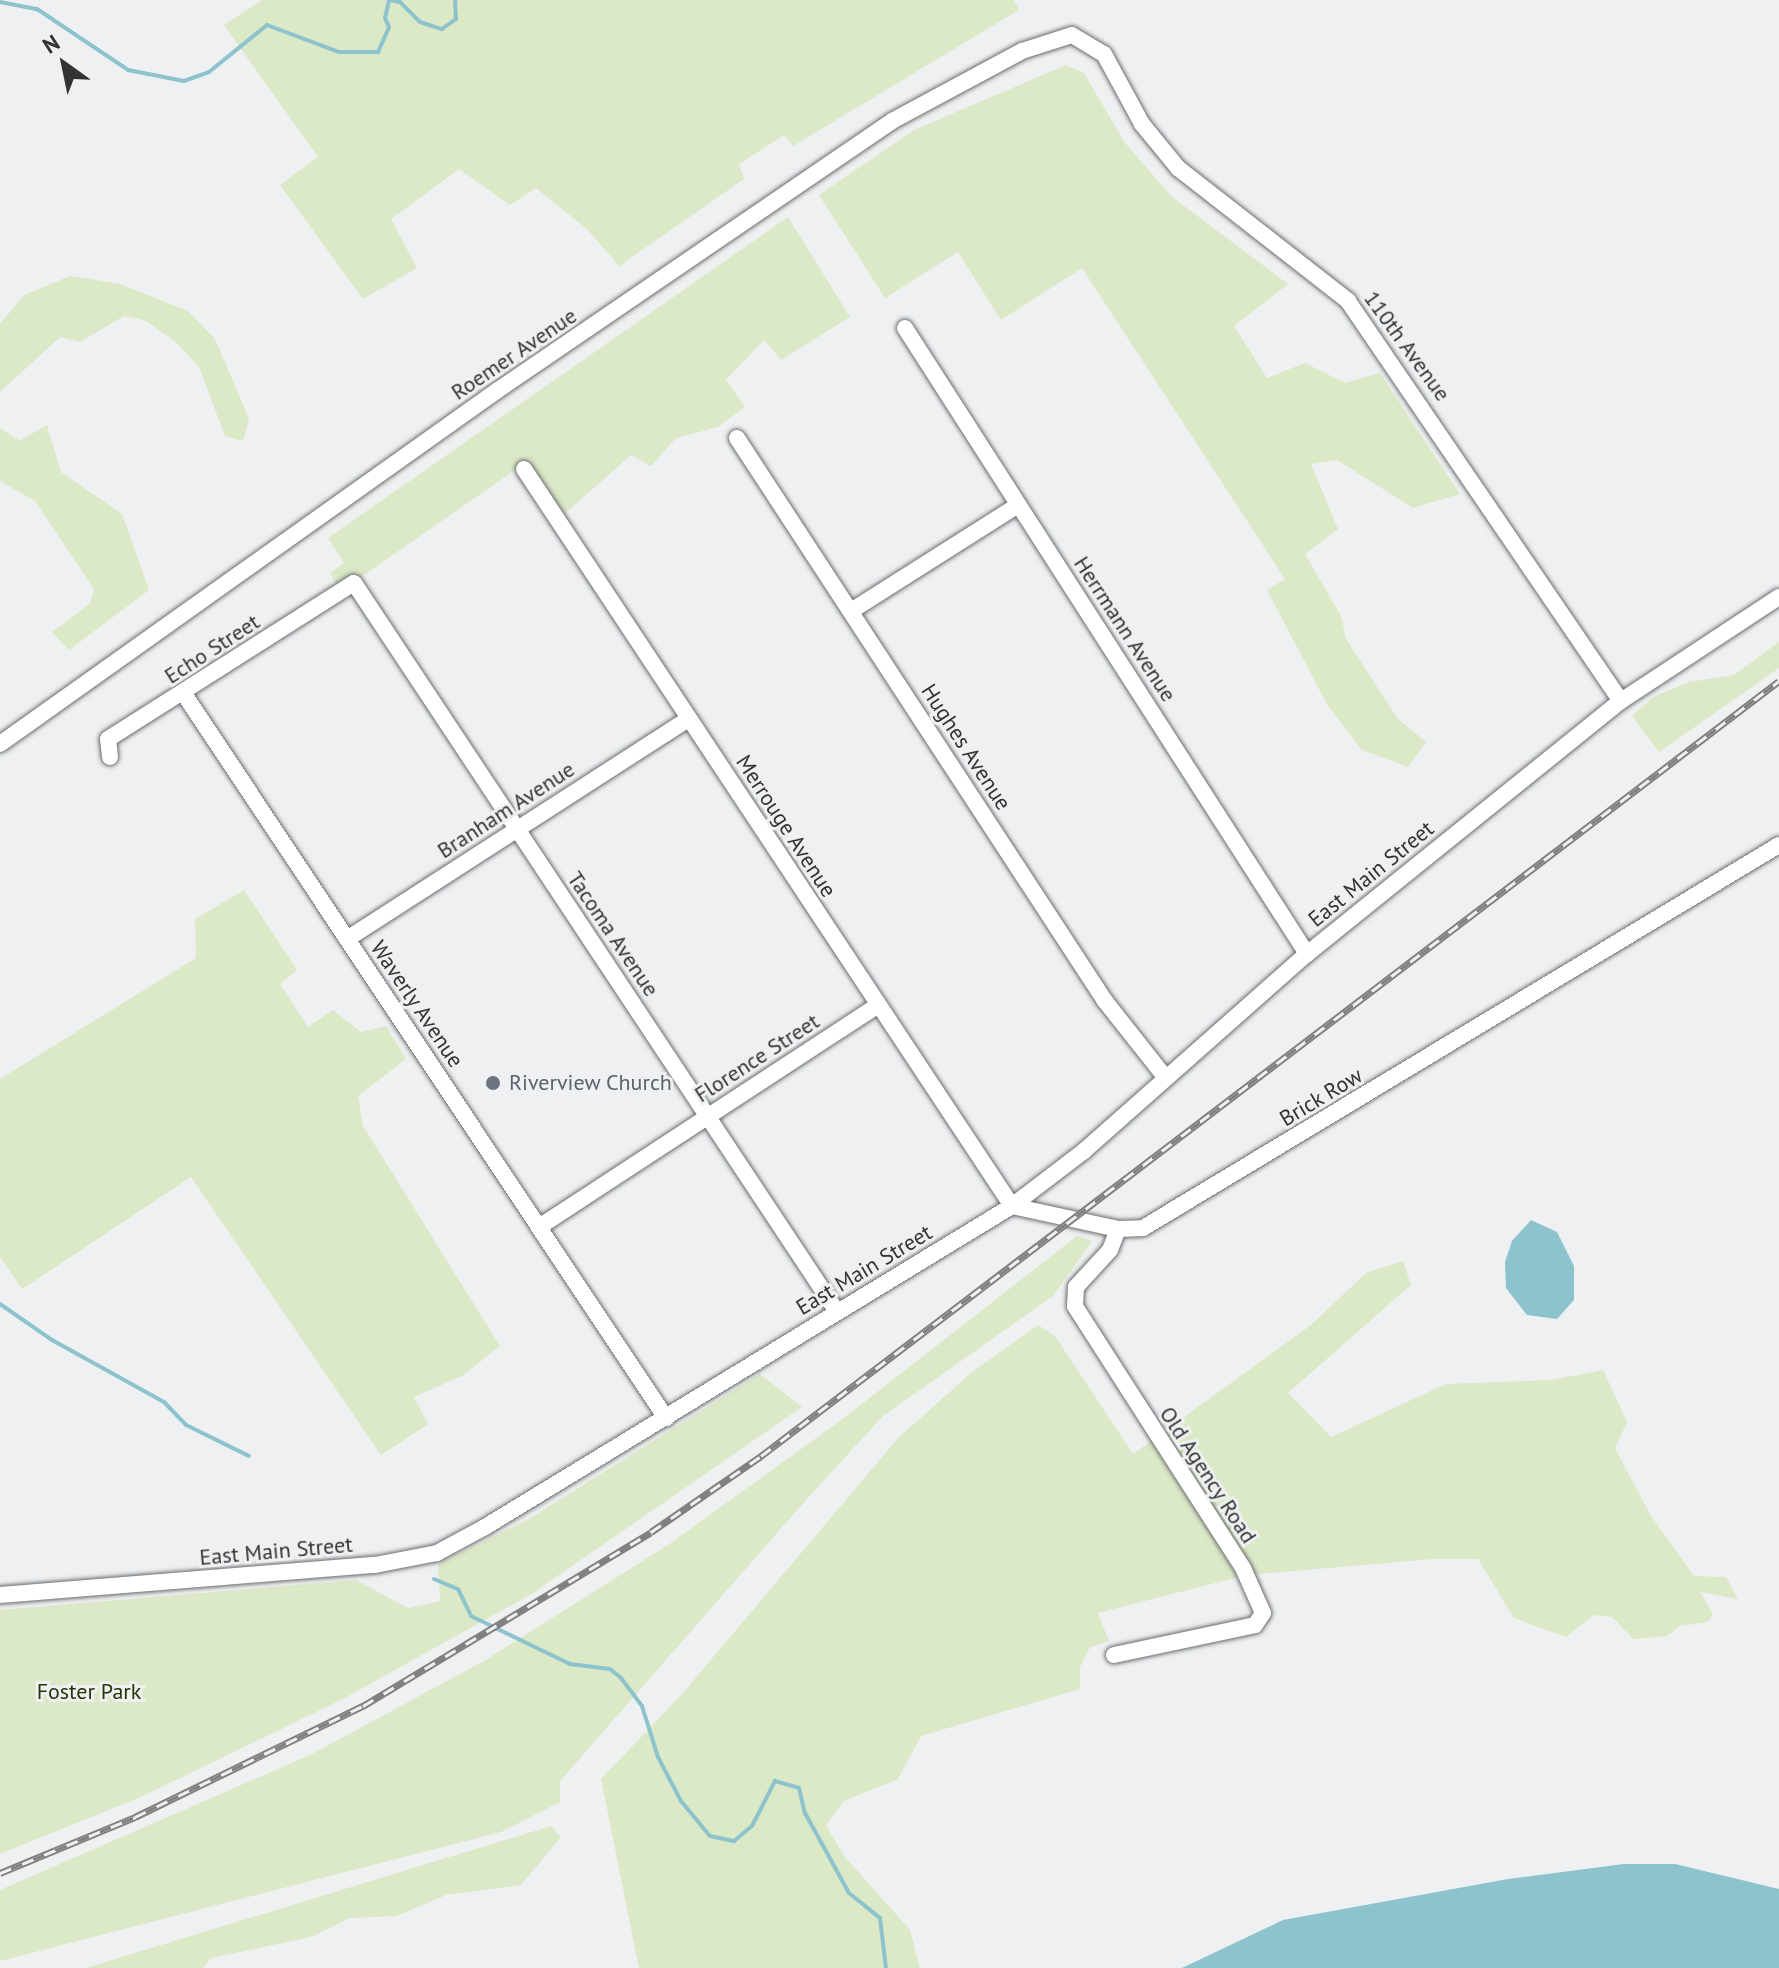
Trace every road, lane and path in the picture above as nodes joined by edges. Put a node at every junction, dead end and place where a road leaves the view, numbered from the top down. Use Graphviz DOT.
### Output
graph roads {
  1 [pos="1072,35"];
  2 [pos="905,328"];
  3 [pos="737,438"];
  4 [pos="524,469"];
  5 [pos="1018,505"];
  6 [pos="354,583"];
  7 [pos="1779,597"];
  8 [pos="851,611"];
  9 [pos="184,694"];
  10 [pos="1621,701"];
  11 [pos="689,719"];
  12 [pos="0,744"];
  13 [pos="110,757"];
  14 [pos="517,829"];
  15 [pos="1779,845"];
  16 [pos="347,939"];
  17 [pos="1307,954"];
  18 [pos="878,1005"];
  19 [pos="1165,1077"];
  20 [pos="708,1117"];
  21 [pos="1012,1206"];
  22 [pos="539,1227"];
  23 [pos="1118,1229"];
  24 [pos="836,1310"];
  25 [pos="666,1418"];
  26 [pos="0,1595"];
  27 [pos="1114,1655"];
  1 -- 10 [label="street, 110th Avenue"];
  1 -- 12 [label="street, Roemer Avenue"];
  2 -- 5 [label="street, Herrmann Avenue"];
  3 -- 8 [label="street, Hughes Avenue"];
  4 -- 11 [label="street, Merrouge Avenue"];
  5 -- 8 [label="street"];
  5 -- 17 [label="street, Herrmann Avenue"];
  6 -- 9 [label="street, Echo Street"];
  6 -- 14 [label="street, Tacoma Avenue"];
  7 -- 10 [label="street, East Main Street"];
  8 -- 19 [label="street, Hughes Avenue"];
  9 -- 13 [label="street, Echo Street"];
  9 -- 16 [label="street, Waverly Avenue"];
  10 -- 17 [label="street, East Main Street"];
  11 -- 14 [label="street, Branham Avenue"];
  11 -- 18 [label="street, Merrouge Avenue"];
  14 -- 16 [label="street, Branham Avenue"];
  14 -- 20 [label="street, Tacoma Avenue"];
  15 -- 23 [label="street, Brick Row"];
  16 -- 22 [label="street, Waverly Avenue"];
  17 -- 19 [label="street, East Main Street"];
  18 -- 20 [label="street, Florence Street"];
  18 -- 21 [label="street, Merrouge Avenue"];
  19 -- 21 [label="street, East Main Street"];
  20 -- 22 [label="street, Florence Street"];
  20 -- 24 [label="street, Tacoma Avenue"];
  21 -- 23 [label="street, Brick Row"];
  21 -- 24 [label="street, East Main Street"];
  22 -- 25 [label="street, Waverly Avenue"];
  23 -- 27 [label="street, Old Agency Road"];
  24 -- 25 [label="street, East Main Street"];
  25 -- 26 [label="street, East Main Street"];
}
